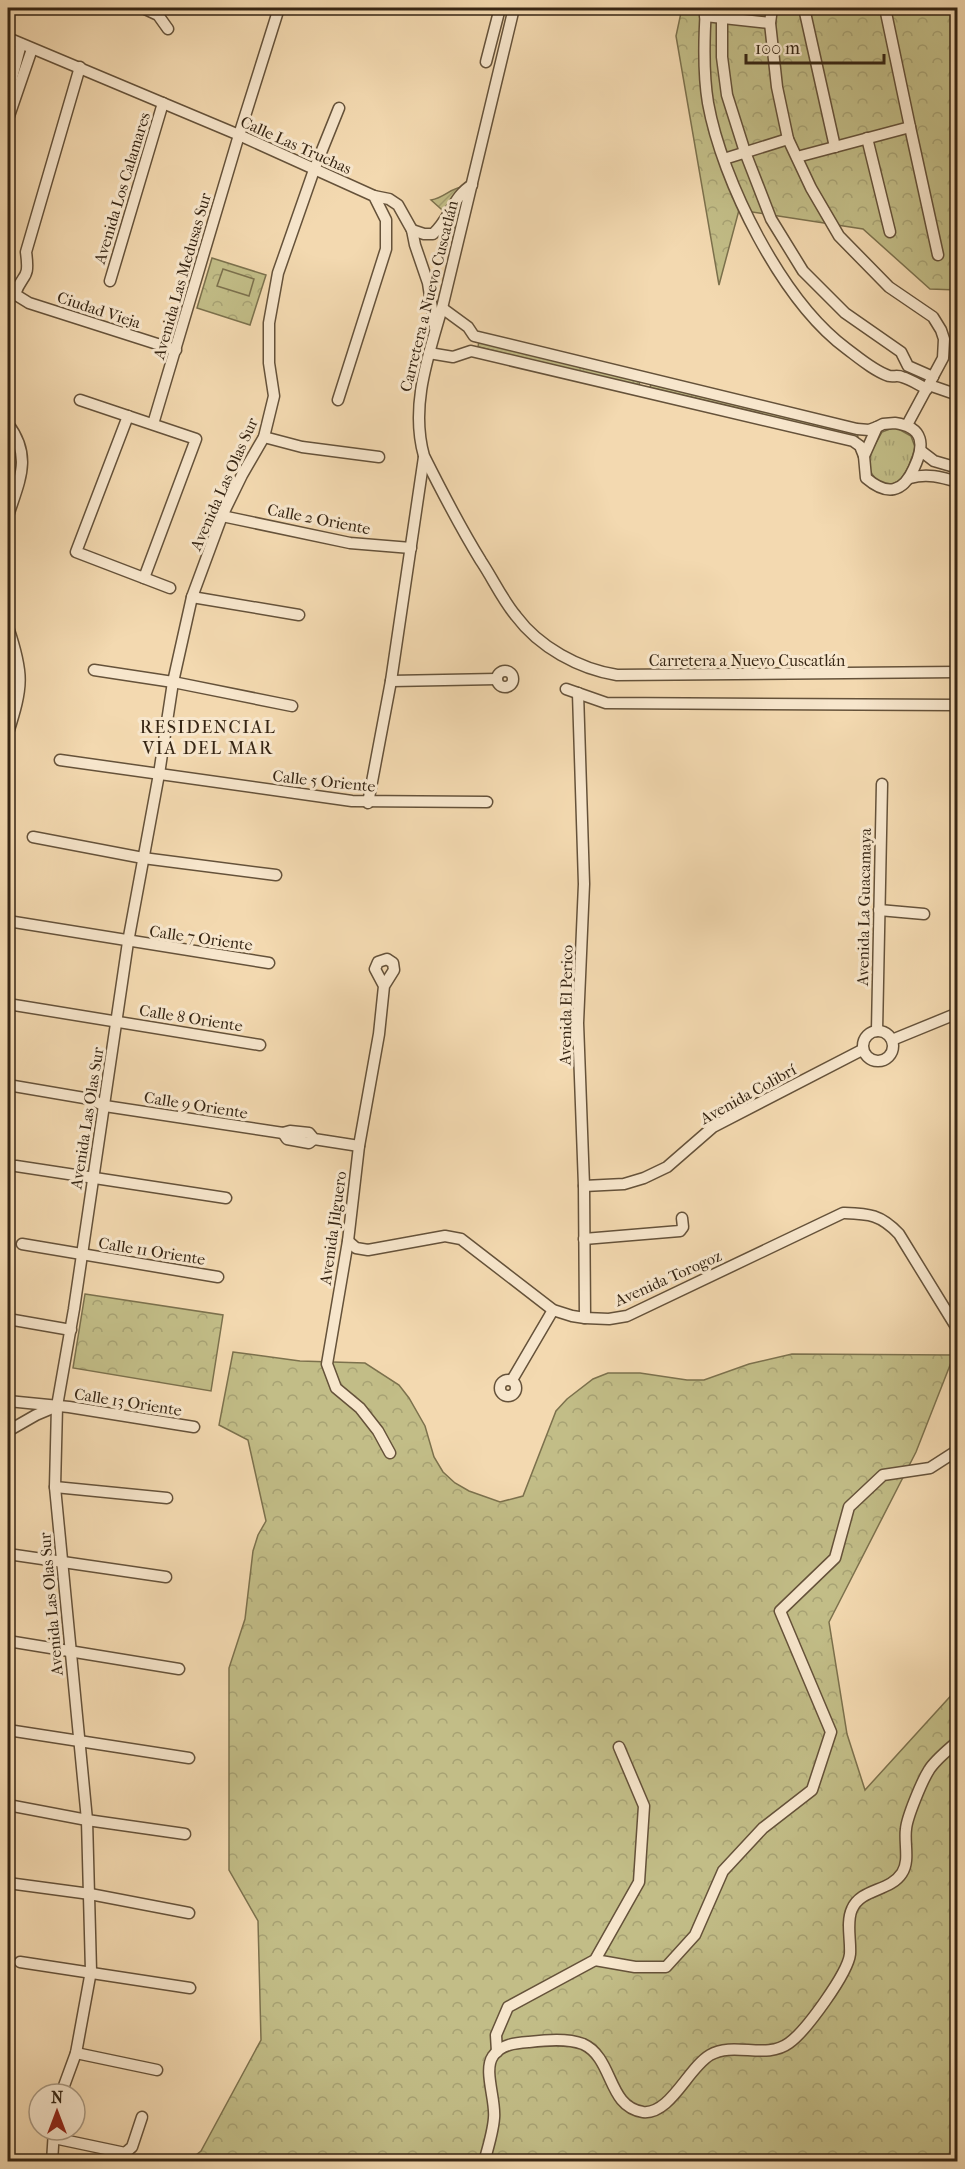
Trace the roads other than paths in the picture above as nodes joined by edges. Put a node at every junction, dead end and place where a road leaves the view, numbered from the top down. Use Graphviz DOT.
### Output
graph roads {
  1 [pos="142,8"];
  2 [pos="279,8"];
  3 [pos="500,8"];
  4 [pos="514,8"];
  5 [pos="772,8"];
  6 [pos="804,8"];
  7 [pos="885,8"];
  8 [pos="706,12"];
  9 [pos="722,12"];
  10 [pos="770,23"];
  11 [pos="168,29"];
  12 [pos="8,38"];
  13 [pos="26,46"];
  14 [pos="486,62"];
  15 [pos="80,68"];
  16 [pos="11,69"];
  17 [pos="8,93"];
  18 [pos="163,103"];
  19 [pos="339,108"];
  20 [pos="8,119"];
  21 [pos="910,127"];
  22 [pos="239,135"];
  23 [pos="867,138"];
  24 [pos="789,139"];
  25 [pos="834,147"];
  26 [pos="745,152"];
  27 [pos="797,157"];
  28 [pos="724,159"];
  29 [pos="314,170"];
  30 [pos="472,185"];
  31 [pos="374,196"];
  32 [pos="412,230"];
  33 [pos="890,232"];
  34 [pos="938,255"];
  35 [pos="802,271"];
  36 [pos="110,281"];
  37 [pos="786,283"];
  38 [pos="11,292"];
  39 [pos="442,308"];
  40 [pos="436,331"];
  41 [pos="474,336"];
  42 [pos="176,350"];
  43 [pos="471,351"];
  44 [pos="429,353"];
  45 [pos="908,366"];
  46 [pos="902,376"];
  47 [pos="649,378"];
  48 [pos="929,384"];
  49 [pos="645,392"];
  50 [pos="957,395"];
  51 [pos="80,400"];
  52 [pos="338,400"];
  53 [pos="128,416"];
  54 [pos="8,424"];
  55 [pos="153,424"];
  56 [pos="907,425"];
  57 [pos="877,427"];
  58 [pos="264,437"];
  59 [pos="921,451"];
  60 [pos="424,456"];
  61 [pos="864,456"];
  62 [pos="379,457"];
  63 [pos="957,468"];
  64 [pos="910,478"];
  65 [pos="957,482"];
  66 [pos="8,516"];
  67 [pos="222,516"];
  68 [pos="411,548"];
  69 [pos="144,578"];
  70 [pos="170,588"];
  71 [pos="192,597"];
  72 [pos="299,615"];
  73 [pos="8,627"];
  74 [pos="94,670"];
  75 [pos="957,672"];
  76 [pos="497,679"];
  77 [pos="391,681"];
  78 [pos="173,682"];
  79 [pos="566,689"];
  80 [pos="578,693"];
  81 [pos="957,705"];
  82 [pos="292,706"];
  83 [pos="8,733"];
  84 [pos="60,760"];
  85 [pos="159,774"];
  86 [pos="882,784"];
  87 [pos="487,802"];
  88 [pos="368,803"];
  89 [pos="33,837"];
  90 [pos="143,858"];
  91 [pos="276,875"];
  92 [pos="879,910"];
  93 [pos="924,914"];
  94 [pos="8,921"];
  95 [pos="128,942"];
  96 [pos="269,963"];
  97 [pos="384,987"];
  98 [pos="8,1004"];
  99 [pos="957,1013"];
  100 [pos="116,1021"];
  101 [pos="877,1031"];
  102 [pos="892,1040"];
  103 [pos="260,1045"];
  104 [pos="862,1050"];
  105 [pos="8,1085"];
  106 [pos="105,1106"];
  107 [pos="359,1146"];
  108 [pos="16,1166"];
  109 [pos="93,1179"];
  110 [pos="584,1186"];
  111 [pos="226,1198"];
  112 [pos="682,1218"];
  113 [pos="584,1239"];
  114 [pos="348,1241"];
  115 [pos="22,1245"];
  116 [pos="81,1254"];
  117 [pos="218,1276"];
  118 [pos="552,1310"];
  119 [pos="585,1318"];
  120 [pos="8,1319"];
  121 [pos="70,1330"];
  122 [pos="957,1330"];
  123 [pos="512,1380"];
  124 [pos="8,1401"];
  125 [pos="57,1406"];
  126 [pos="194,1427"];
  127 [pos="8,1431"];
  128 [pos="957,1450"];
  129 [pos="390,1453"];
  130 [pos="55,1487"];
  131 [pos="167,1498"];
  132 [pos="8,1554"];
  133 [pos="62,1560"];
  134 [pos="166,1577"];
  135 [pos="8,1641"];
  136 [pos="70,1651"];
  137 [pos="179,1669"];
  138 [pos="8,1730"];
  139 [pos="79,1740"];
  140 [pos="957,1741"];
  141 [pos="619,1747"];
  142 [pos="189,1758"];
  143 [pos="8,1805"];
  144 [pos="87,1820"];
  145 [pos="185,1834"];
  146 [pos="8,1883"];
  147 [pos="90,1894"];
  148 [pos="189,1912"];
  149 [pos="595,1960"];
  150 [pos="20,1962"];
  151 [pos="91,1971"];
  152 [pos="190,1988"];
  153 [pos="497,2052"];
  154 [pos="76,2053"];
  155 [pos="157,2070"];
  156 [pos="65,2082"];
  157 [pos="142,2117"];
  158 [pos="53,2142"];
  159 [pos="84,2142"];
  160 [pos="52,2162"];
  161 [pos="483,2162"];
  1 -- 11 [label="street"];
  2 -- 22 [label="street, Avenida Las Medusas Sur"];
  3 -- 14 [label="street"];
  4 -- 30 [label="street, Carretera a Nuevo Cuscatlán"];
  5 -- 10 [label="street"];
  6 -- 25 [label="street"];
  7 -- 21 [label="street"];
  8 -- 9 [label="street"];
  8 -- 28 [label="street"];
  9 -- 10 [label="street"];
  9 -- 26 [label="street"];
  10 -- 24 [label="street"];
  12 -- 13 [label="street, Calle Las Truchas"];
  13 -- 15 [label="street, Calle Las Truchas"];
  13 -- 16 [label="street"];
  13 -- 20 [label="street"];
  15 -- 18 [label="street, Calle Las Truchas"];
  15 -- 38 [label="street"];
  16 -- 17 [label="street"];
  18 -- 22 [label="street, Calle Las Truchas"];
  18 -- 36 [label="street, Avenida Los Calamares"];
  19 -- 29 [label="street, Avenida Las Olas Sur"];
  21 -- 23 [label="street"];
  21 -- 34 [label="street"];
  22 -- 29 [label="street, Calle Las Truchas"];
  22 -- 42 [label="street, Avenida Las Medusas Sur"];
  23 -- 25 [label="street"];
  23 -- 33 [label="street"];
  24 -- 26 [label="street"];
  24 -- 27 [label="street"];
  25 -- 27 [label="street"];
  26 -- 28 [label="street"];
  26 -- 35 [label="street"];
  27 -- 48 [label="street"];
  28 -- 37 [label="street"];
  29 -- 31 [label="street, Calle Las Truchas"];
  29 -- 58 [label="street, Avenida Las Olas Sur"];
  30 -- 32 [label="street"];
  30 -- 39 [label="street, Carretera a Nuevo Cuscatlán"];
  31 -- 32 [label="street, Calle Las Truchas"];
  31 -- 52 [label="street"];
  32 -- 40 [label="street, Calle Las Truchas"];
  35 -- 37 [label="street"];
  35 -- 45 [label="street"];
  37 -- 46 [label="street"];
  38 -- 42 [label="street, Ciudad Vieja"];
  39 -- 40 [label="street, Carretera a Nuevo Cuscatlán"];
  39 -- 41 [label="street"];
  40 -- 44 [label="street, Carretera a Nuevo Cuscatlán"];
  41 -- 43 [label="street"];
  41 -- 47 [label="street"];
  42 -- 55 [label="street, Avenida Las Medusas Sur"];
  43 -- 44 [label="street"];
  43 -- 49 [label="street"];
  44 -- 60 [label="street, Carretera a Nuevo Cuscatlán"];
  45 -- 46 [label="street"];
  45 -- 48 [label="street"];
  46 -- 48 [label="street"];
  47 -- 49 [label="street"];
  47 -- 57 [label="street"];
  48 -- 50 [label="street"];
  48 -- 56 [label="street"];
  49 -- 61 [label="street"];
  51 -- 53 [label="street"];
  53 -- 55 [label="street"];
  53 -- 69 [label="street"];
  54 -- 66 [label="street"];
  55 -- 69 [label="street"];
  56 -- 57 [label="street"];
  56 -- 59 [label="street"];
  57 -- 61 [label="street"];
  58 -- 62 [label="street"];
  58 -- 67 [label="street, Avenida Las Olas Sur"];
  59 -- 63 [label="street"];
  59 -- 64 [label="street"];
  60 -- 68 [label="street"];
  60 -- 75 [label="street, Carretera a Nuevo Cuscatlán"];
  61 -- 64 [label="street"];
  64 -- 65 [label="street"];
  67 -- 68 [label="street, Calle 2 Oriente"];
  67 -- 71 [label="street, Avenida Las Olas Sur"];
  68 -- 77 [label="street"];
  69 -- 70 [label="street"];
  71 -- 72 [label="street"];
  71 -- 78 [label="street, Avenida Las Olas Sur"];
  73 -- 83 [label="street"];
  74 -- 78 [label="street"];
  76 -- 77 [label="street"];
  77 -- 88 [label="street"];
  78 -- 82 [label="street"];
  78 -- 85 [label="street, Avenida Las Olas Sur"];
  79 -- 80 [label="street"];
  80 -- 81 [label="street"];
  80 -- 110 [label="street, Avenida El Perico"];
  84 -- 85 [label="street, Calle 5 Oriente"];
  85 -- 88 [label="street, Calle 5 Oriente"];
  85 -- 90 [label="street, Avenida Las Olas Sur"];
  86 -- 92 [label="street, Avenida La Guacamaya"];
  87 -- 88 [label="street, Calle 5 Oriente"];
  89 -- 90 [label="street"];
  90 -- 91 [label="street"];
  90 -- 95 [label="street, Avenida Las Olas Sur"];
  92 -- 93 [label="street"];
  92 -- 101 [label="street, Avenida La Guacamaya"];
  94 -- 95 [label="street, Calle 7 Oriente"];
  95 -- 96 [label="street, Calle 7 Oriente"];
  95 -- 100 [label="street, Avenida Las Olas Sur"];
  97 -- 107 [label="street, Avenida Jilguero"];
  98 -- 100 [label="street, Calle 8 Oriente"];
  99 -- 102 [label="street"];
  100 -- 103 [label="street, Calle 8 Oriente"];
  100 -- 106 [label="street, Avenida Las Olas Sur"];
  101 -- 102 [label="street"];
  101 -- 104 [label="street"];
  102 -- 104 [label="street"];
  104 -- 110 [label="street, Avenida Colibrí"];
  105 -- 106 [label="street, Calle 9 Oriente"];
  106 -- 107 [label="street, Calle 9 Oriente"];
  106 -- 109 [label="street, Avenida Las Olas Sur"];
  107 -- 114 [label="street, Avenida Jilguero"];
  108 -- 109 [label="street"];
  109 -- 111 [label="street"];
  109 -- 116 [label="street, Avenida Las Olas Sur"];
  110 -- 113 [label="street, Avenida El Perico"];
  112 -- 113 [label="street"];
  113 -- 119 [label="street, Avenida El Perico"];
  114 -- 118 [label="street, Avenida Torogoz"];
  114 -- 129 [label="street, Avenida Jilguero"];
  115 -- 116 [label="street, Calle 11 Oriente"];
  116 -- 117 [label="street, Calle 11 Oriente"];
  116 -- 121 [label="street, Avenida Las Olas Sur"];
  118 -- 119 [label="street, Avenida Torogoz"];
  118 -- 123 [label="street"];
  119 -- 122 [label="street, Avenida Torogoz"];
  120 -- 121 [label="street"];
  121 -- 125 [label="street, Avenida Las Olas Sur"];
  124 -- 125 [label="street, Calle 13 Oriente"];
  125 -- 126 [label="street, Calle 13 Oriente"];
  125 -- 127 [label="street"];
  125 -- 130 [label="street, Avenida Las Olas Sur"];
  128 -- 149 [label="street"];
  130 -- 131 [label="street"];
  130 -- 133 [label="street, Avenida Las Olas Sur"];
  132 -- 133 [label="street"];
  133 -- 134 [label="street"];
  133 -- 136 [label="street, Avenida Las Olas Sur"];
  135 -- 136 [label="street"];
  136 -- 137 [label="street"];
  136 -- 139 [label="street, Avenida Las Olas Sur"];
  138 -- 139 [label="street"];
  139 -- 142 [label="street"];
  139 -- 144 [label="street, Avenida Las Olas Sur"];
  140 -- 153 [label="street"];
  141 -- 149 [label="street"];
  143 -- 144 [label="street"];
  144 -- 145 [label="street"];
  144 -- 147 [label="street, Avenida Las Olas Sur"];
  146 -- 147 [label="street"];
  147 -- 148 [label="street"];
  147 -- 151 [label="street, Avenida Las Olas Sur"];
  149 -- 153 [label="street"];
  150 -- 151 [label="street"];
  151 -- 152 [label="street"];
  151 -- 154 [label="street, Avenida Las Olas Sur"];
  153 -- 161 [label="street"];
  154 -- 155 [label="street"];
  154 -- 156 [label="street, Avenida Las Olas Sur"];
  157 -- 159 [label="street"];
  158 -- 160 [label="street"];
}
